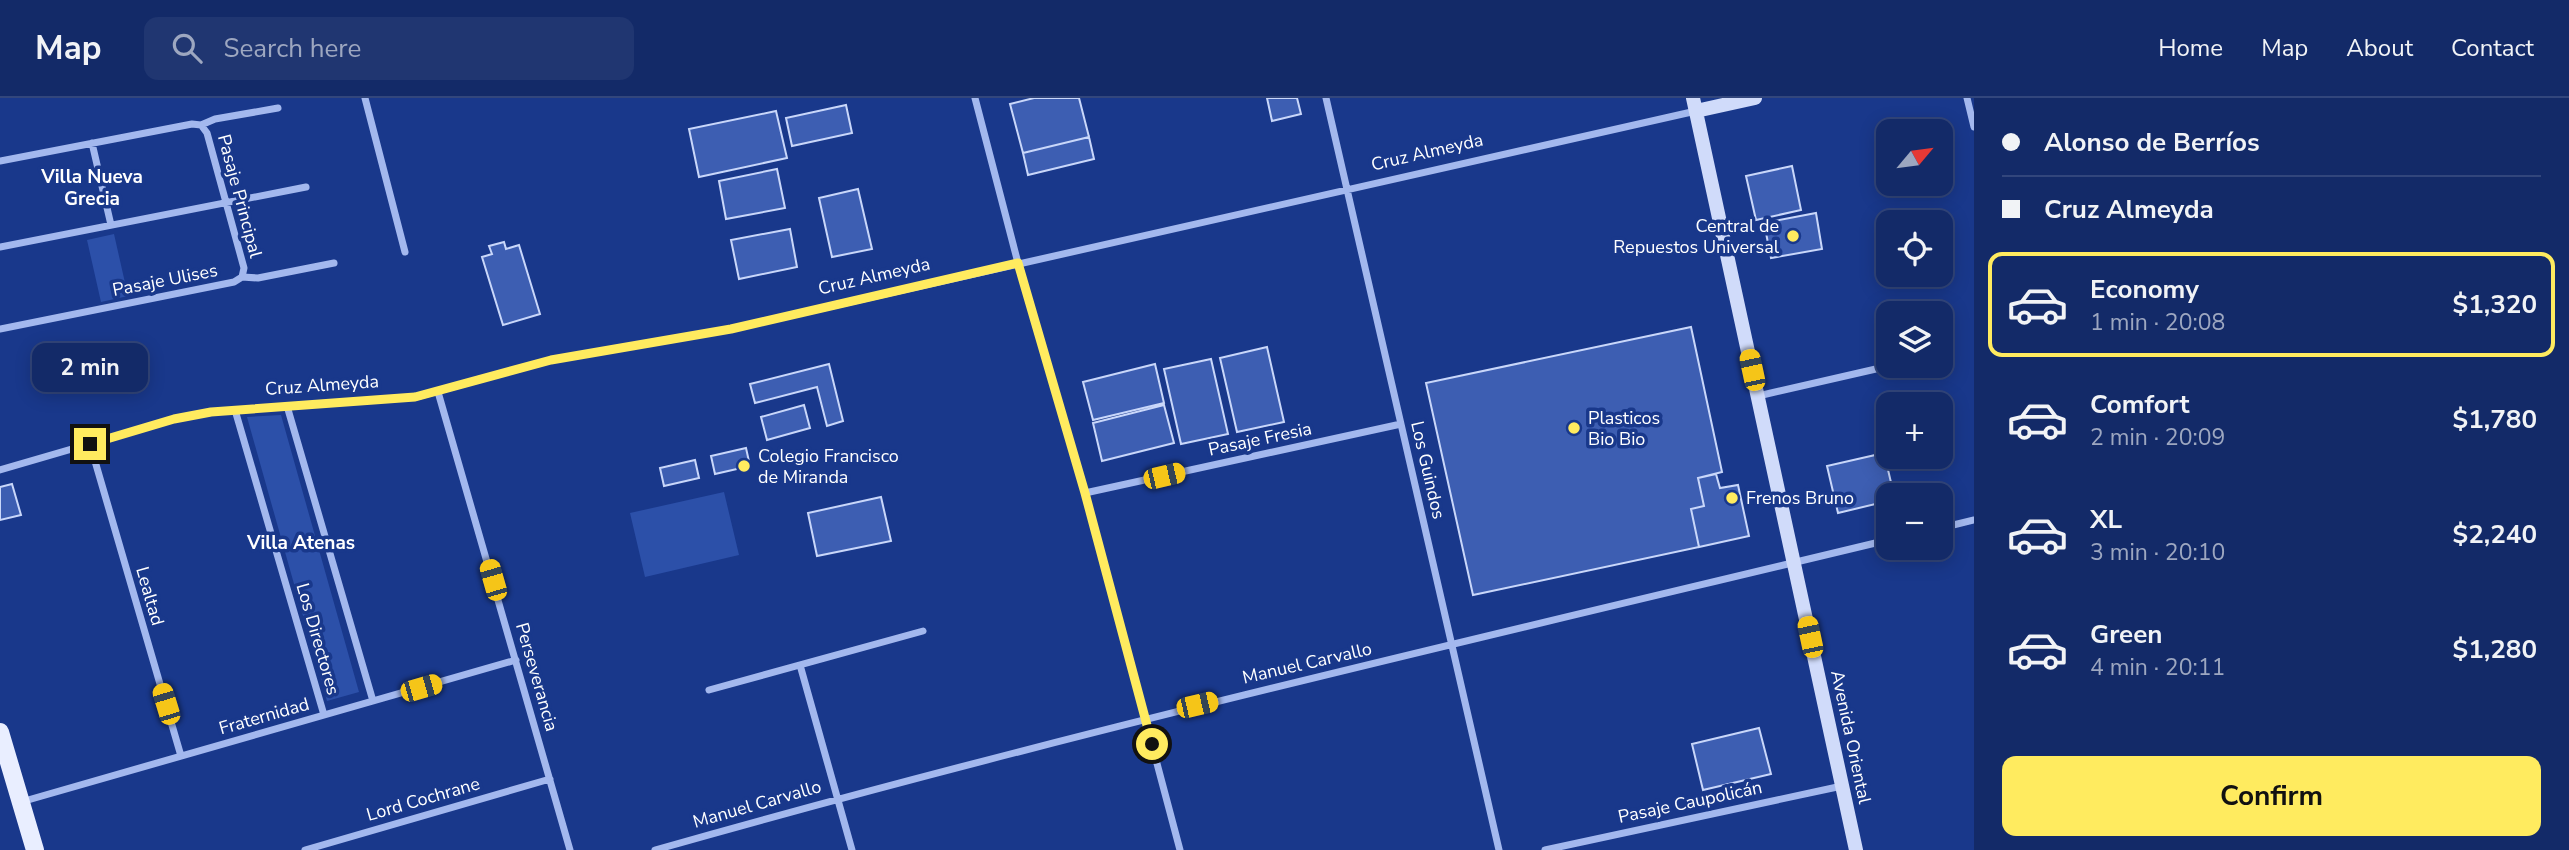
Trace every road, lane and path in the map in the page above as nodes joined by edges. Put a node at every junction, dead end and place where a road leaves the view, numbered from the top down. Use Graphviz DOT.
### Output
graph roads {
  1 [pos="365,98"];
  2 [pos="975,98"];
  3 [pos="1326,98"];
  4 [pos="1755,98"];
  5 [pos="1967,98"];
  6 [pos="1695,105"];
  7 [pos="278,108"];
  8 [pos="201,125"];
  9 [pos="1974,127"];
  10 [pos="93,143"];
  11 [pos="0,161"];
  12 [pos="306,187"];
  13 [pos="1347,189"];
  14 [pos="226,203"];
  15 [pos="111,225"];
  16 [pos="0,237"];
  17 [pos="1,247"];
  18 [pos="405,252"];
  19 [pos="334,263"];
  20 [pos="1018,263"];
  21 [pos="242,277"];
  22 [pos="0,329"];
  23 [pos="1876,369"];
  24 [pos="438,392"];
  25 [pos="1758,396"];
  26 [pos="288,406"];
  27 [pos="235,410"];
  28 [pos="1401,424"];
  29 [pos="90,444"];
  30 [pos="0,470"];
  31 [pos="1085,493"];
  32 [pos="1974,521"];
  33 [pos="1953,525"];
  34 [pos="1876,544"];
  35 [pos="1794,563"];
  36 [pos="923,631"];
  37 [pos="1452,645"];
  38 [pos="516,660"];
  39 [pos="800,665"];
  40 [pos="709,690"];
  41 [pos="373,701"];
  42 [pos="324,715"];
  43 [pos="1145,718"];
  44 [pos="0,732"];
  45 [pos="181,757"];
  46 [pos="550,779"];
  47 [pos="1842,786"];
  48 [pos="838,798"];
  49 [pos="21,802"];
  50 [pos="334,846"];
  51 [pos="35,850"];
  52 [pos="305,850"];
  53 [pos="570,850"];
  54 [pos="655,850"];
  55 [pos="852,850"];
  56 [pos="1180,850"];
  57 [pos="1499,850"];
  58 [pos="1545,850"];
  59 [pos="1856,850"];
  1 -- 18 [label="street"];
  2 -- 20 [label="street"];
  3 -- 13 [label="street, Los Guindos"];
  4 -- 6 [label="main road, Cruz Almeyda"];
  5 -- 9 [label="street"];
  6 -- 13 [label="street, Cruz Almeyda"];
  6 -- 25 [label="main road, Avenida Oriental"];
  7 -- 8 [label="street"];
  8 -- 10 [label="street"];
  8 -- 14 [label="street, Pasaje Principal"];
  10 -- 11 [label="street"];
  10 -- 15 [label="street"];
  12 -- 14 [label="street"];
  13 -- 20 [label="street, Cruz Almeyda"];
  13 -- 28 [label="street, Los Guindos"];
  14 -- 15 [label="street"];
  14 -- 21 [label="street, Pasaje Principal"];
  15 -- 17 [label="street"];
  16 -- 17 [label="street"];
  19 -- 21 [label="street, Pasaje Ulises"];
  20 -- 24 [label="street, Cruz Almeyda"];
  20 -- 31 [label="street"];
  21 -- 22 [label="street, Pasaje Ulises"];
  23 -- 25 [label="street"];
  24 -- 26 [label="street, Cruz Almeyda"];
  24 -- 38 [label="street, Perseverancia"];
  25 -- 35 [label="main road, Avenida Oriental"];
  26 -- 27 [label="street, Cruz Almeyda"];
  26 -- 41 [label="street, Los Directores"];
  27 -- 29 [label="street, Cruz Almeyda"];
  27 -- 42 [label="street, Los Directores"];
  28 -- 31 [label="street, Pasaje Fresia"];
  28 -- 37 [label="street, Los Guindos"];
  29 -- 30 [label="street, Cruz Almeyda"];
  29 -- 45 [label="street, Lealtad"];
  31 -- 43 [label="street"];
  32 -- 33 [label="street"];
  34 -- 35 [label="street, Manuel Carvallo"];
  35 -- 37 [label="street, Manuel Carvallo"];
  35 -- 47 [label="main road, Avenida Oriental"];
  36 -- 39 [label="street"];
  37 -- 43 [label="street, Manuel Carvallo"];
  37 -- 57 [label="street, Los Guindos"];
  38 -- 41 [label="street, Fraternidad"];
  38 -- 46 [label="street, Perseverancia"];
  39 -- 40 [label="street"];
  39 -- 48 [label="street"];
  41 -- 42 [label="street, Fraternidad"];
  42 -- 45 [label="street, Fraternidad"];
  43 -- 48 [label="street, Manuel Carvallo"];
  43 -- 56 [label="street"];
  44 -- 49 [label="main road"];
  45 -- 49 [label="street, Fraternidad"];
  46 -- 50 [label="street, Lord Cochrane"];
  46 -- 53 [label="street, Perseverancia"];
  47 -- 58 [label="street, Pasaje Caupolicán"];
  47 -- 59 [label="main road, Avenida Oriental"];
  48 -- 54 [label="street, Manuel Carvallo"];
  48 -- 55 [label="street"];
  49 -- 51 [label="main road"];
  50 -- 52 [label="street, Lord Cochrane"];
}
